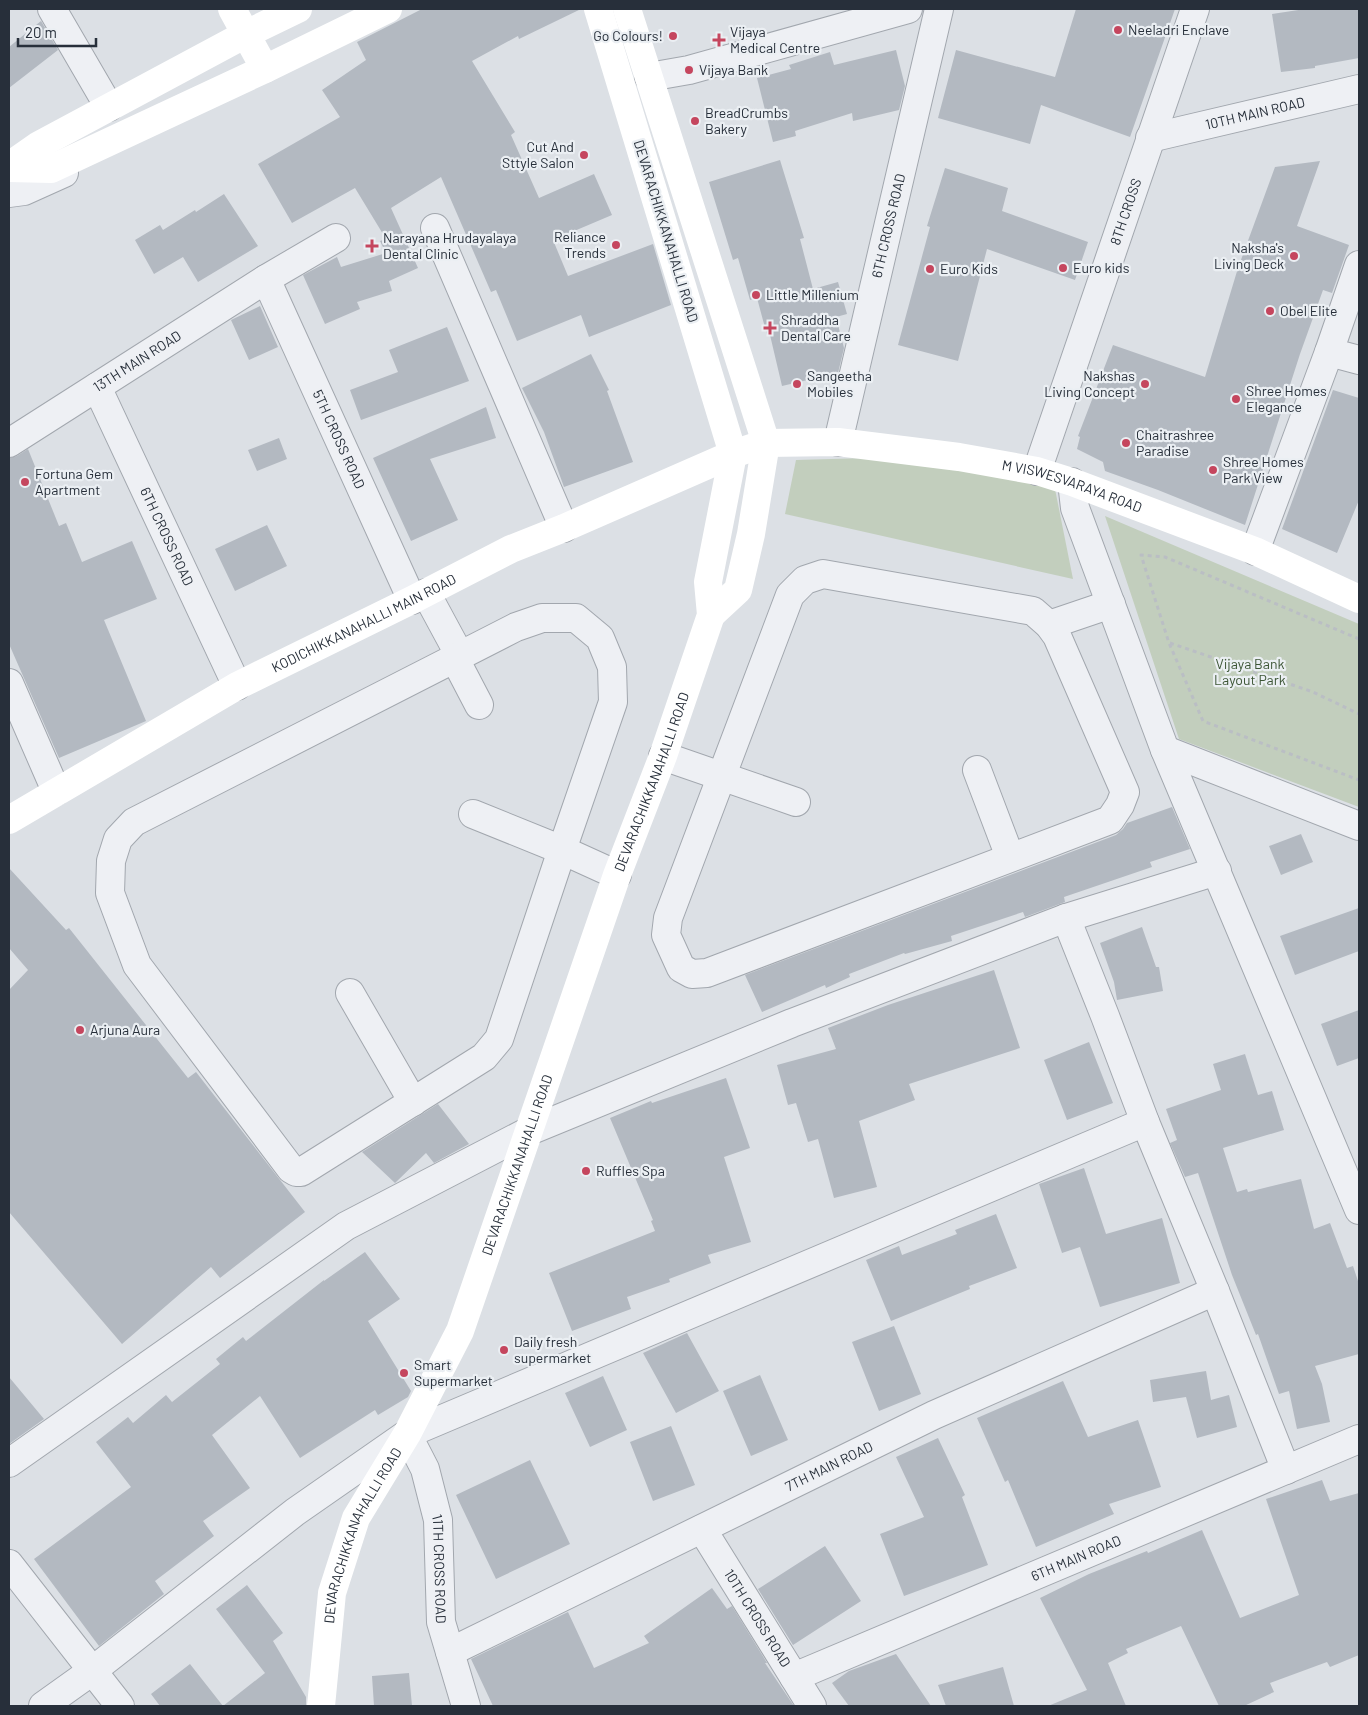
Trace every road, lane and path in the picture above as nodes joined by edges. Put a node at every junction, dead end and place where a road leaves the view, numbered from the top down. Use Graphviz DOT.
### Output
graph roads {
  1 [pos="52,9"];
  2 [pos="232,9"];
  3 [pos="298,9"];
  4 [pos="388,9"];
  5 [pos="598,9"];
  6 [pos="627,9"];
  7 [pos="908,9"];
  8 [pos="939,9"];
  9 [pos="1195,9"];
  10 [pos="246,34"];
  11 [pos="266,69"];
  12 [pos="649,77"];
  13 [pos="1359,89"];
  14 [pos="109,107"];
  15 [pos="1150,138"];
  16 [pos="39,144"];
  17 [pos="9,167"];
  18 [pos="58,171"];
  19 [pos="9,193"];
  20 [pos="435,228"];
  21 [pos="336,238"];
  22 [pos="1359,265"];
  23 [pos="266,279"];
  24 [pos="1329,352"];
  25 [pos="1359,360"];
  26 [pos="97,387"];
  27 [pos="838,442"];
  28 [pos="766,443"];
  29 [pos="9,444"];
  30 [pos="733,454"];
  31 [pos="1037,471"];
  32 [pos="1072,482"];
  33 [pos="564,528"];
  34 [pos="1255,551"];
  35 [pos="418,597"];
  36 [pos="1359,599"];
  37 [pos="1111,604"];
  38 [pos="712,615"];
  39 [pos="1049,625"];
  40 [pos="1359,639"];
  41 [pos="1169,643"];
  42 [pos="457,657"];
  43 [pos="9,683"];
  44 [pos="237,686"];
  45 [pos="479,705"];
  46 [pos="1359,714"];
  47 [pos="1165,750"];
  48 [pos="663,756"];
  49 [pos="977,770"];
  50 [pos="722,776"];
  51 [pos="1359,780"];
  52 [pos="56,791"];
  53 [pos="796,802"];
  54 [pos="473,814"];
  55 [pos="9,820"];
  56 [pos="1359,826"];
  57 [pos="562,850"];
  58 [pos="1010,858"];
  59 [pos="1216,871"];
  60 [pos="617,875"];
  61 [pos="1066,918"];
  62 [pos="350,993"];
  63 [pos="413,1102"];
  64 [pos="1144,1122"];
  65 [pos="529,1132"];
  66 [pos="1359,1210"];
  67 [pos="1215,1291"];
  68 [pos="407,1434"];
  69 [pos="1359,1439"];
  70 [pos="9,1463"];
  71 [pos="1286,1470"];
  72 [pos="702,1529"];
  73 [pos="9,1564"];
  74 [pos="450,1652"];
  75 [pos="92,1671"];
  76 [pos="794,1677"];
  77 [pos="43,1706"];
  78 [pos="120,1706"];
  79 [pos="322,1706"];
  80 [pos="466,1706"];
  81 [pos="812,1706"];
  1 -- 14 [label="street"];
  2 -- 10 [label="street"];
  3 -- 10 [label="street"];
  4 -- 11 [label="street"];
  5 -- 30 [label="street, DEVARACHIKKANAHALLI ROAD"];
  6 -- 12 [label="street"];
  7 -- 12 [label="street"];
  8 -- 27 [label="street, 6TH CROSS ROAD"];
  9 -- 15 [label="street, 8TH CROSS"];
  10 -- 11 [label="street"];
  10 -- 14 [label="street"];
  11 -- 18 [label="street"];
  12 -- 28 [label="street"];
  13 -- 15 [label="street, 10TH MAIN ROAD"];
  14 -- 16 [label="street"];
  15 -- 31 [label="street, 8TH CROSS"];
  16 -- 17 [label="street"];
  16 -- 18 [label="street"];
  17 -- 18 [label="street"];
  18 -- 19 [label="street"];
  20 -- 33 [label="street"];
  21 -- 23 [label="street, 13TH MAIN ROAD"];
  22 -- 24 [label="street"];
  23 -- 26 [label="street, 13TH MAIN ROAD"];
  23 -- 35 [label="street, 5TH CROSS ROAD"];
  24 -- 25 [label="street"];
  24 -- 34 [label="street"];
  26 -- 29 [label="street, 13TH MAIN ROAD"];
  26 -- 44 [label="street, 6TH CROSS ROAD"];
  27 -- 28 [label="street, M VISWESVARAYA ROAD"];
  27 -- 31 [label="street, M VISWESVARAYA ROAD"];
  28 -- 30 [label="street"];
  28 -- 38 [label="street, DEVARACHIKKANAHALLI ROAD"];
  30 -- 33 [label="street, KODICHIKKANAHALLI MAIN ROAD"];
  30 -- 38 [label="street, DEVARACHIKKANAHALLI ROAD"];
  31 -- 32 [label="street, M VISWESVARAYA ROAD"];
  32 -- 34 [label="street, M VISWESVARAYA ROAD"];
  32 -- 37 [label="street"];
  33 -- 35 [label="street, KODICHIKKANAHALLI MAIN ROAD"];
  34 -- 36 [label="street, M VISWESVARAYA ROAD"];
  35 -- 42 [label="street, 5TH CROSS ROAD"];
  35 -- 44 [label="street, KODICHIKKANAHALLI MAIN ROAD"];
  37 -- 39 [label="street"];
  37 -- 47 [label="street"];
  38 -- 48 [label="street, DEVARACHIKKANAHALLI ROAD"];
  39 -- 50 [label="street"];
  39 -- 58 [label="street"];
  40 -- 41 [label="path"];
  41 -- 46 [label="path"];
  41 -- 51 [label="path"];
  42 -- 45 [label="street, 5TH CROSS ROAD"];
  42 -- 57 [label="street"];
  42 -- 63 [label="street"];
  43 -- 52 [label="street"];
  44 -- 52 [label="street, KODICHIKKANAHALLI MAIN ROAD"];
  47 -- 56 [label="street"];
  47 -- 59 [label="street"];
  48 -- 50 [label="street"];
  48 -- 60 [label="street, DEVARACHIKKANAHALLI ROAD"];
  49 -- 58 [label="street"];
  50 -- 53 [label="street"];
  50 -- 58 [label="street"];
  52 -- 55 [label="street, KODICHIKKANAHALLI MAIN ROAD"];
  54 -- 57 [label="street"];
  57 -- 60 [label="street"];
  57 -- 63 [label="street"];
  59 -- 61 [label="street"];
  59 -- 66 [label="street"];
  60 -- 65 [label="street, DEVARACHIKKANAHALLI ROAD"];
  61 -- 64 [label="street"];
  61 -- 65 [label="street"];
  62 -- 63 [label="street"];
  64 -- 67 [label="street"];
  64 -- 68 [label="street"];
  65 -- 68 [label="street, DEVARACHIKKANAHALLI ROAD"];
  65 -- 70 [label="street"];
  67 -- 71 [label="street"];
  67 -- 72 [label="street, 7TH MAIN ROAD"];
  68 -- 74 [label="street, 11TH CROSS ROAD"];
  68 -- 75 [label="street"];
  68 -- 79 [label="street, DEVARACHIKKANAHALLI ROAD"];
  69 -- 71 [label="street, 6TH MAIN ROAD"];
  71 -- 76 [label="street, 6TH MAIN ROAD"];
  72 -- 74 [label="street, 7TH MAIN ROAD"];
  72 -- 76 [label="street, 10TH CROSS ROAD"];
  73 -- 75 [label="street"];
  74 -- 80 [label="street, 11TH CROSS ROAD"];
  75 -- 77 [label="street"];
  75 -- 78 [label="street"];
  76 -- 81 [label="street, 10TH CROSS ROAD"];
}
